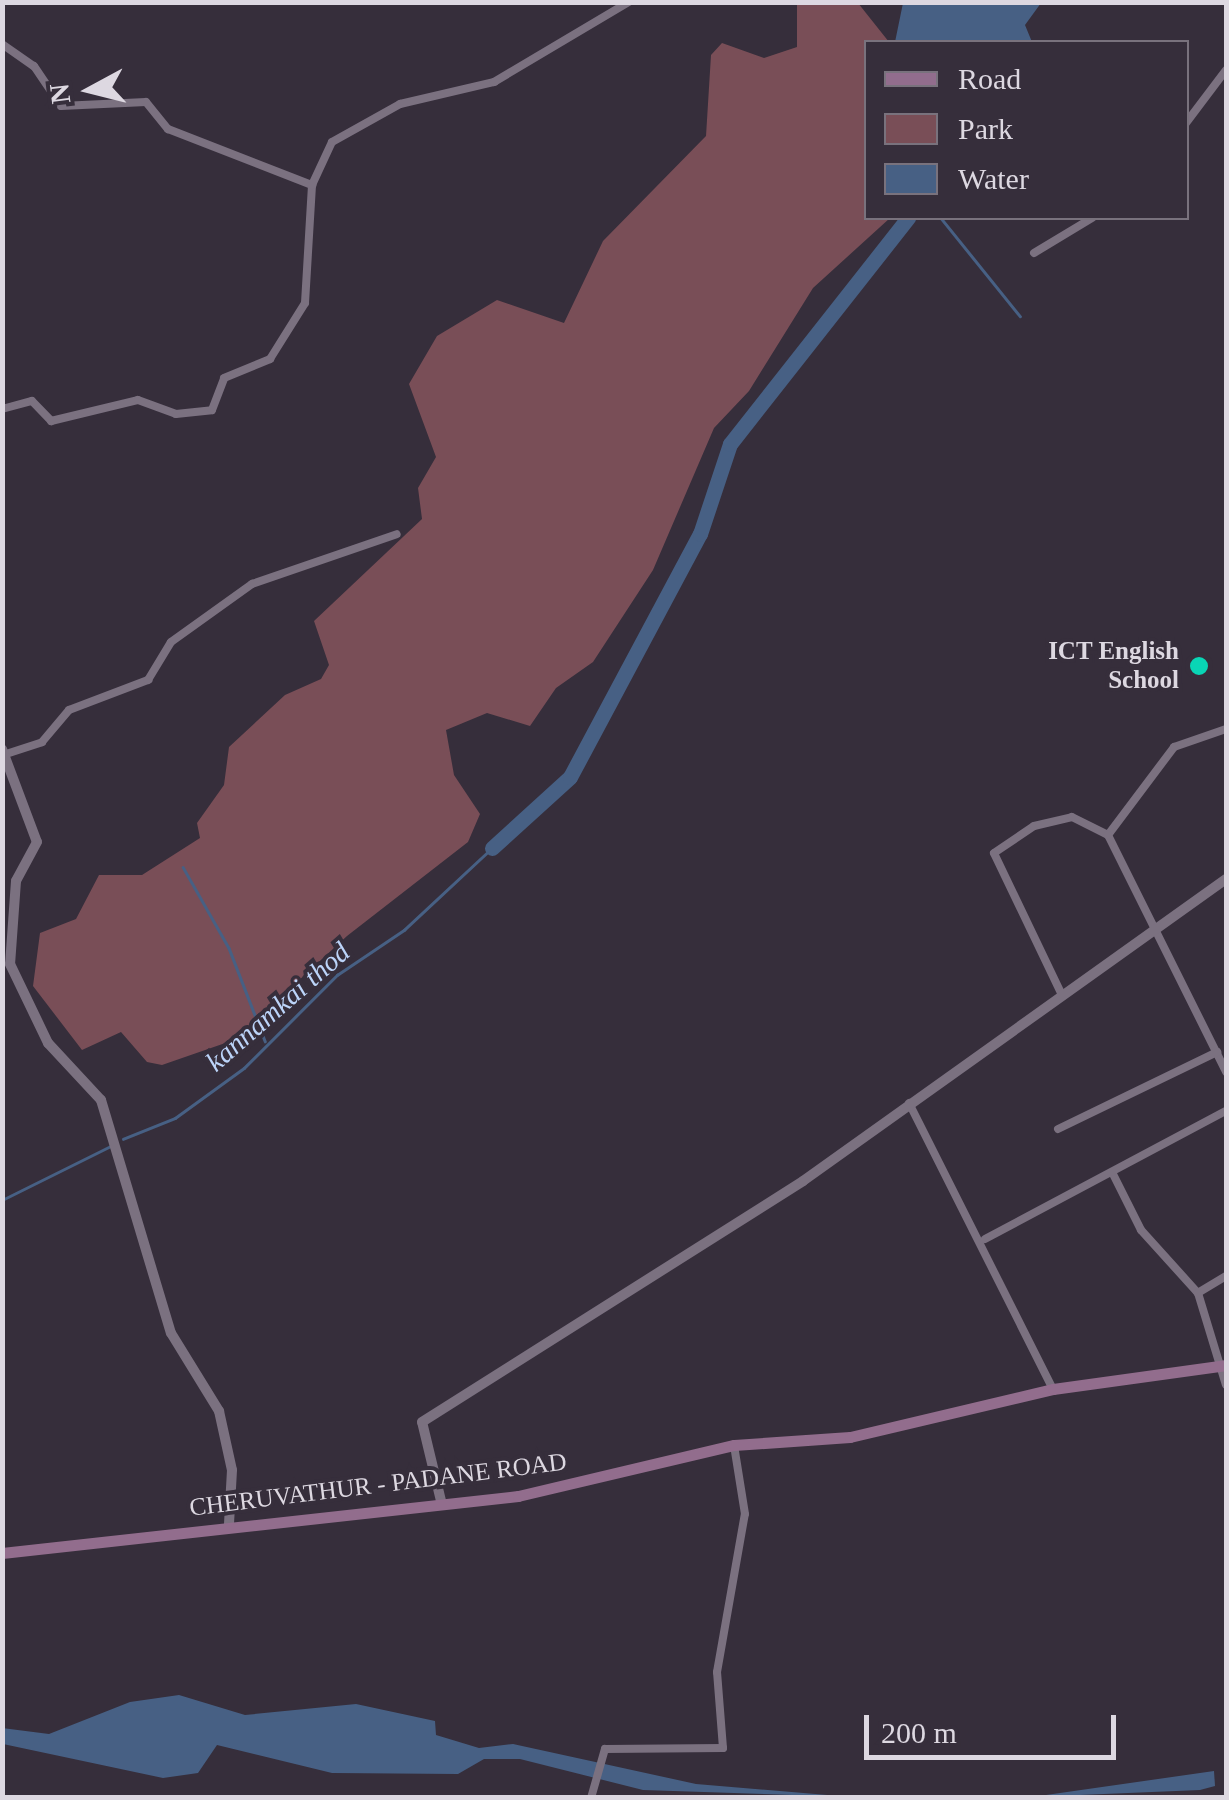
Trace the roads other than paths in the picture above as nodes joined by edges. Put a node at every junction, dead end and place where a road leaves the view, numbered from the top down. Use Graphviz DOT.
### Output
graph roads {
  1 [pos="629,2"];
  2 [pos="2,44"];
  3 [pos="1226,70"];
  4 [pos="1189,119"];
  5 [pos="312,185"];
  6 [pos="1089,220"];
  7 [pos="1034,254"];
  8 [pos="2,409"];
  9 [pos="397,534"];
  10 [pos="1226,729"];
  11 [pos="4,751"];
  12 [pos="1108,836"];
  13 [pos="1226,879"];
  14 [pos="15,911"];
  15 [pos="2,916"];
  16 [pos="1152,936"];
  17 [pos="1061,993"];
  18 [pos="1217,1052"];
  19 [pos="1226,1072"];
  20 [pos="909,1103"];
  21 [pos="1226,1110"];
  22 [pos="1058,1129"];
  23 [pos="1112,1172"];
  24 [pos="985,1239"];
  25 [pos="1226,1276"];
  26 [pos="1198,1293"];
  27 [pos="1222,1366"];
  28 [pos="1226,1384"];
  29 [pos="1054,1389"];
  30 [pos="734,1445"];
  31 [pos="442,1505"];
  32 [pos="229,1524"];
  33 [pos="2,1553"];
  34 [pos="591,1798"];
  1 -- 5 [label="street"];
  2 -- 5 [label="street"];
  3 -- 4 [label="street"];
  5 -- 8 [label="street"];
  6 -- 7 [label="street"];
  9 -- 11 [label="street"];
  10 -- 12 [label="street"];
  11 -- 14 [label="street"];
  12 -- 16 [label="street"];
  12 -- 17 [label="street"];
  13 -- 16 [label="street"];
  14 -- 15 [label="street"];
  14 -- 32 [label="street"];
  16 -- 17 [label="street"];
  16 -- 18 [label="street"];
  17 -- 20 [label="street"];
  18 -- 19 [label="street"];
  18 -- 22 [label="street"];
  20 -- 24 [label="street"];
  20 -- 31 [label="street"];
  21 -- 23 [label="street"];
  23 -- 24 [label="street"];
  23 -- 26 [label="street"];
  24 -- 29 [label="street"];
  25 -- 26 [label="street"];
  26 -- 27 [label="street"];
  27 -- 28 [label="street"];
  27 -- 29 [label="main road, CHERUVATHUR - PADANE ROAD"];
  29 -- 30 [label="main road, CHERUVATHUR - PADANE ROAD"];
  30 -- 31 [label="main road, CHERUVATHUR - PADANE ROAD"];
  30 -- 34 [label="street"];
  31 -- 32 [label="main road, CHERUVATHUR - PADANE ROAD"];
  32 -- 33 [label="main road, CHERUVATHUR - PADANE ROAD"];
}
